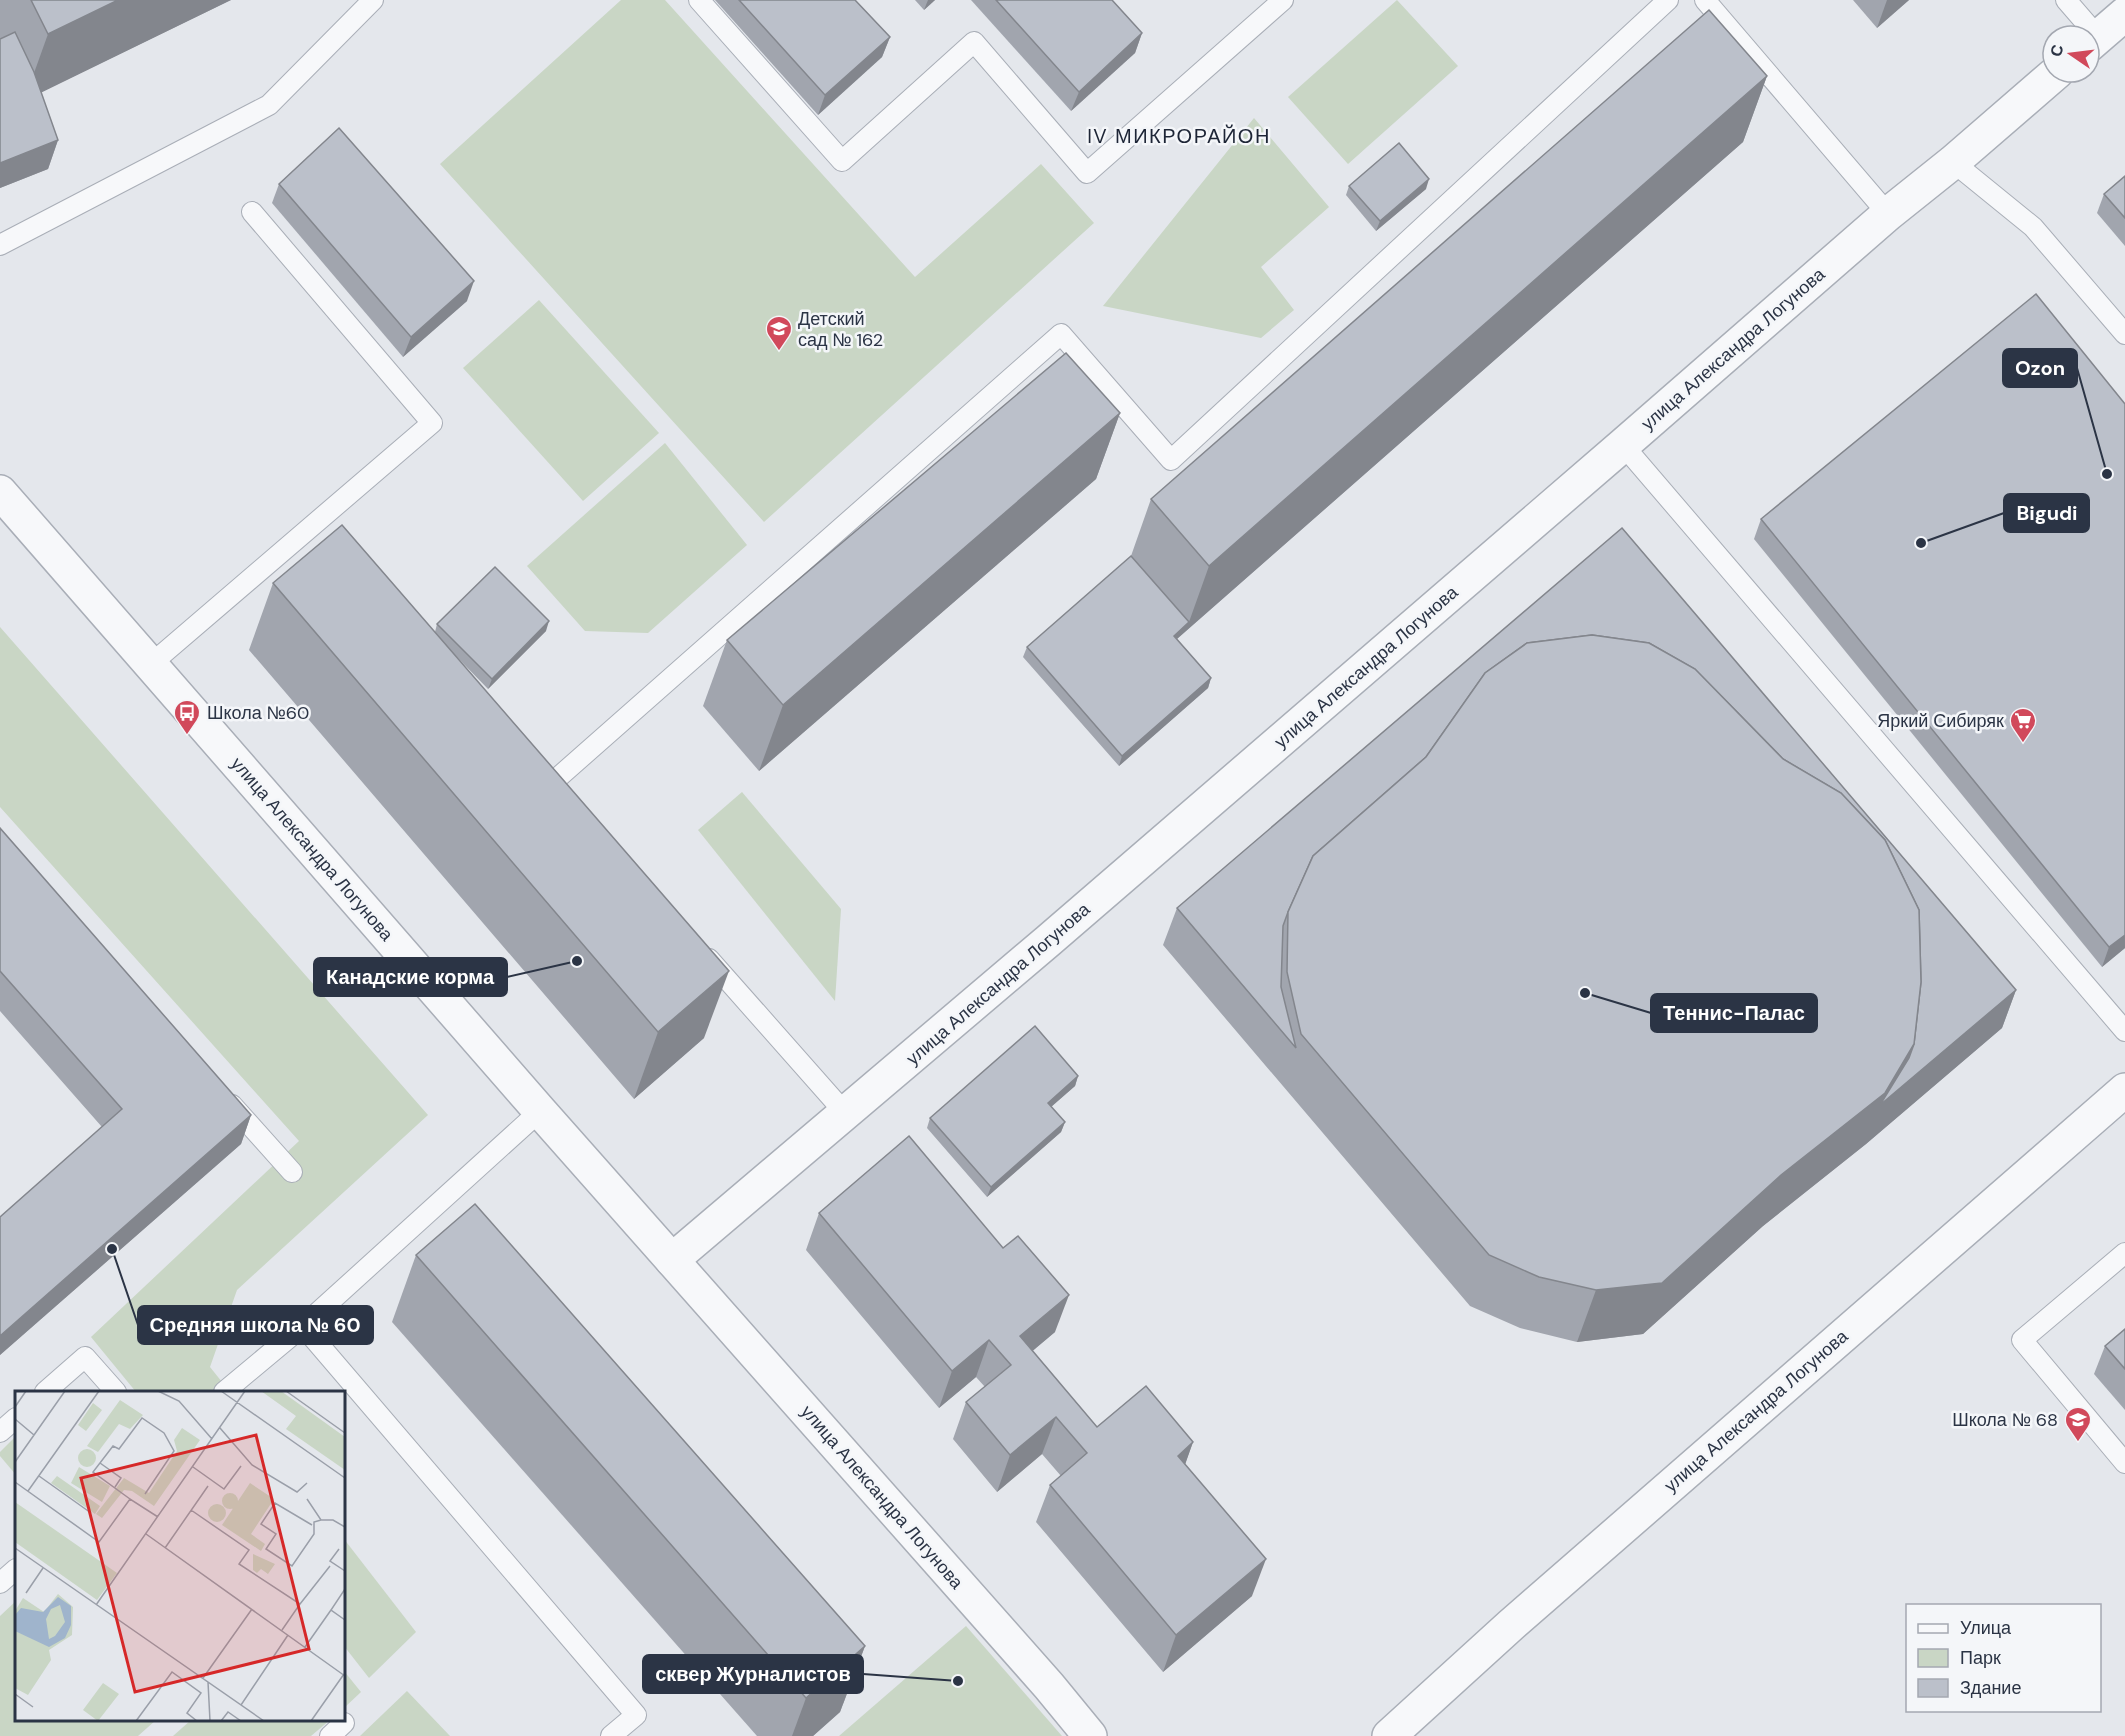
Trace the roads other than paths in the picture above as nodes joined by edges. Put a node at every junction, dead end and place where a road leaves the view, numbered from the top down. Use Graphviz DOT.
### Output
graph roads {
  1 [pos="373,0"];
  2 [pos="699,0"];
  3 [pos="1283,0"];
  4 [pos="1668,0"];
  5 [pos="1705,0"];
  6 [pos="2066,0"];
  7 [pos="2125,14"];
  8 [pos="2082,24"];
  9 [pos="2101,34"];
  10 [pos="2043,84"];
  11 [pos="1953,162"];
  12 [pos="252,212"];
  13 [pos="1888,214"];
  14 [pos="0,245"];
  15 [pos="2125,334"];
  16 [pos="1623,445"];
  17 [pos="0,492"];
  18 [pos="151,664"];
  19 [pos="537,764"];
  20 [pos="553,782"];
  21 [pos="568,799"];
  22 [pos="698,946"];
  23 [pos="2125,1031"];
  24 [pos="2125,1090"];
  25 [pos="221,1093"];
  26 [pos="540,1111"];
  27 [pos="846,1114"];
  28 [pos="292,1172"];
  29 [pos="2125,1253"];
  30 [pos="672,1260"];
  31 [pos="303,1326"];
  32 [pos="46,1391"];
  33 [pos="115,1391"];
  34 [pos="225,1391"];
  35 [pos="15,1419"];
  36 [pos="0,1432"];
  37 [pos="2125,1463"];
  38 [pos="15,1570"];
  39 [pos="0,1583"];
  40 [pos="611,1736"];
  41 [pos="1090,1736"];
  42 [pos="1389,1736"];
  1 -- 14 [label="lane"];
  2 -- 3 [label="lane"];
  4 -- 20 [label="lane"];
  5 -- 13 [label="lane"];
  6 -- 8 [label="lane"];
  7 -- 9 [label="street"];
  10 -- 11 [label="street, улица Александра Логунова"];
  11 -- 13 [label="street, улица Александра Логунова"];
  11 -- 15 [label="lane"];
  12 -- 18 [label="lane"];
  13 -- 16 [label="street, улица Александра Логунова"];
  16 -- 23 [label="lane"];
  16 -- 27 [label="street, улица Александра Логунова"];
  17 -- 18 [label="street, улица Александра Логунова"];
  18 -- 26 [label="street, улица Александра Логунова"];
  19 -- 20 [label="lane"];
  20 -- 21 [label="lane"];
  22 -- 27 [label="lane"];
  24 -- 42 [label="street, улица Александра Логунова"];
  25 -- 28 [label="lane"];
  26 -- 30 [label="street, улица Александра Логунова"];
  26 -- 31 [label="lane"];
  27 -- 30 [label="street, улица Александра Логунова"];
  29 -- 37 [label="lane"];
  30 -- 41 [label="street, улица Александра Логунова"];
  31 -- 34 [label="lane"];
  31 -- 40 [label="lane"];
  32 -- 33 [label="lane"];
  35 -- 36 [label="lane"];
  38 -- 39 [label="lane"];
}
